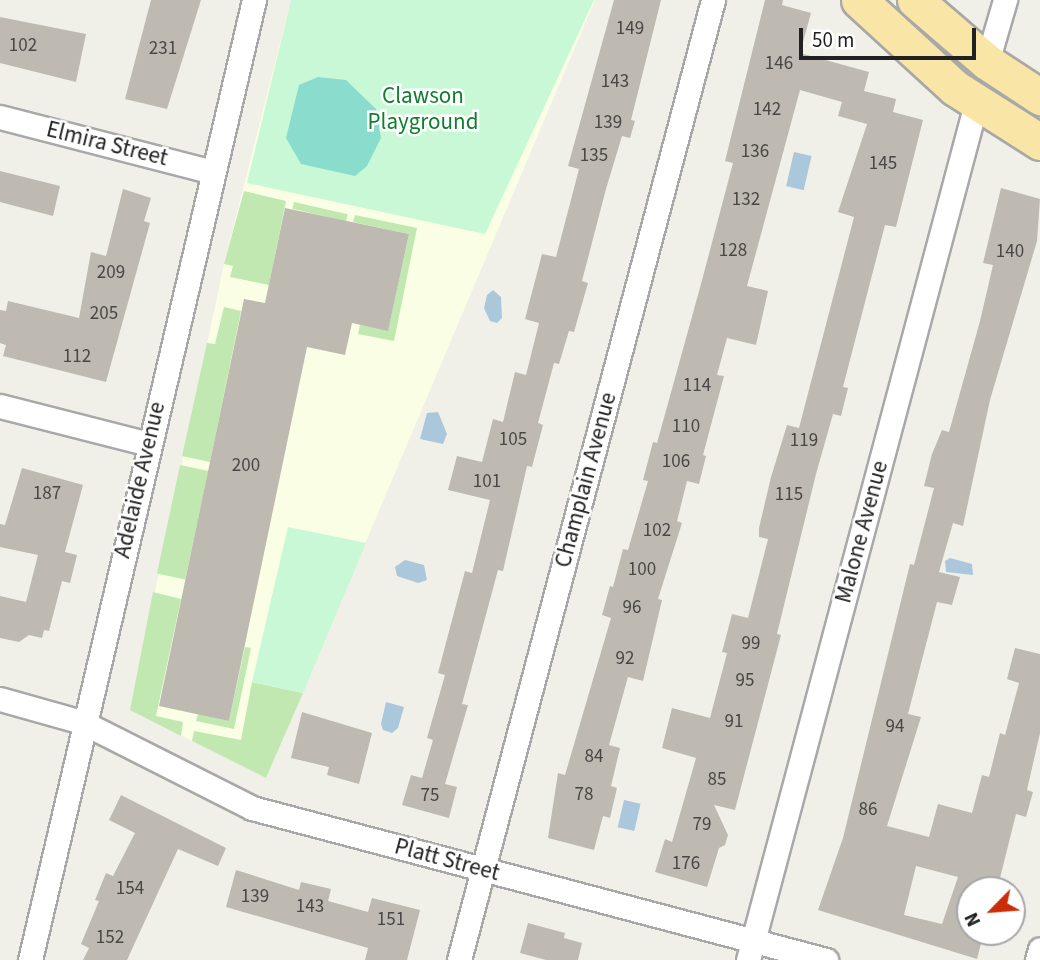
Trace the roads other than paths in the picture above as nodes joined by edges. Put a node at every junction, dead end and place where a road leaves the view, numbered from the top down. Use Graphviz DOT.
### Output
graph roads {
  1 [pos="254,0"];
  2 [pos="713,0"];
  3 [pos="859,0"];
  4 [pos="915,0"];
  5 [pos="1005,0"];
  6 [pos="987,62"];
  7 [pos="1040,97"];
  8 [pos="976,104"];
  9 [pos="0,117"];
  10 [pos="1040,142"];
  11 [pos="213,172"];
  12 [pos="0,406"];
  13 [pos="149,444"];
  14 [pos="0,699"];
  15 [pos="82,722"];
  16 [pos="483,870"];
  17 [pos="1040,949"];
  18 [pos="751,950"];
  19 [pos="30,960"];
  20 [pos="459,960"];
  21 [pos="826,960"];
  22 [pos="1037,960"];
  1 -- 11 [label="street, Adelaide Avenue"];
  2 -- 16 [label="street, Champlain Avenue"];
  3 -- 8 [label="main road"];
  4 -- 6 [label="main road"];
  5 -- 6 [label="street"];
  6 -- 7 [label="main road"];
  8 -- 10 [label="main road"];
  8 -- 18 [label="street, Malone Avenue"];
  9 -- 11 [label="street, Elmira Street"];
  11 -- 13 [label="street, Adelaide Avenue"];
  12 -- 13 [label="street"];
  13 -- 15 [label="street, Adelaide Avenue"];
  14 -- 15 [label="street, Platt Street"];
  15 -- 16 [label="street, Platt Street"];
  15 -- 19 [label="street, Adelaide Avenue"];
  16 -- 18 [label="street, Platt Street"];
  16 -- 20 [label="street, Champlain Avenue"];
  17 -- 22 [label="street"];
  18 -- 21 [label="street, Platt Street"];
}
